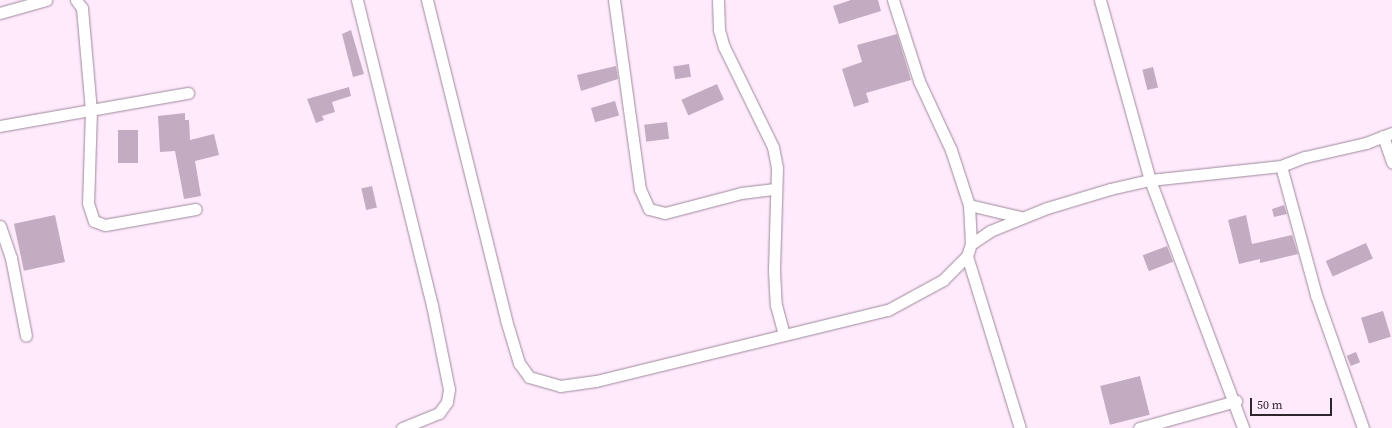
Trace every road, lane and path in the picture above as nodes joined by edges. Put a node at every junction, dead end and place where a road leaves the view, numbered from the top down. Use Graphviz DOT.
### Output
graph roads {
  1 [pos="46,0"];
  2 [pos="76,0"];
  3 [pos="357,0"];
  4 [pos="427,0"];
  5 [pos="614,0"];
  6 [pos="718,0"];
  7 [pos="893,0"];
  8 [pos="1100,0"];
  9 [pos="0,13"];
  10 [pos="188,93"];
  11 [pos="91,110"];
  12 [pos="0,126"];
  13 [pos="1388,134"];
  14 [pos="1392,162"];
  15 [pos="1281,166"];
  16 [pos="1150,180"];
  17 [pos="775,189"];
  18 [pos="969,205"];
  19 [pos="196,209"];
  20 [pos="1020,217"];
  21 [pos="0,226"];
  22 [pos="971,244"];
  23 [pos="967,256"];
  24 [pos="784,335"];
  25 [pos="26,336"];
  26 [pos="1236,401"];
  27 [pos="402,428"];
  28 [pos="1020,428"];
  29 [pos="1139,428"];
  30 [pos="1243,428"];
  31 [pos="1363,428"];
  1 -- 9 [label="street"];
  2 -- 11 [label="street"];
  3 -- 27 [label="street"];
  4 -- 24 [label="street"];
  5 -- 17 [label="street"];
  6 -- 17 [label="street"];
  7 -- 18 [label="street"];
  8 -- 16 [label="street"];
  10 -- 11 [label="street"];
  11 -- 12 [label="street"];
  11 -- 19 [label="street"];
  13 -- 14 [label="street"];
  13 -- 15 [label="street"];
  15 -- 16 [label="street"];
  15 -- 31 [label="street"];
  16 -- 20 [label="street"];
  16 -- 26 [label="street"];
  17 -- 24 [label="street"];
  18 -- 20 [label="street"];
  18 -- 22 [label="street"];
  20 -- 22 [label="street"];
  21 -- 25 [label="street"];
  22 -- 23 [label="street"];
  23 -- 24 [label="street"];
  23 -- 28 [label="street"];
  26 -- 29 [label="street"];
  26 -- 30 [label="street"];
}
